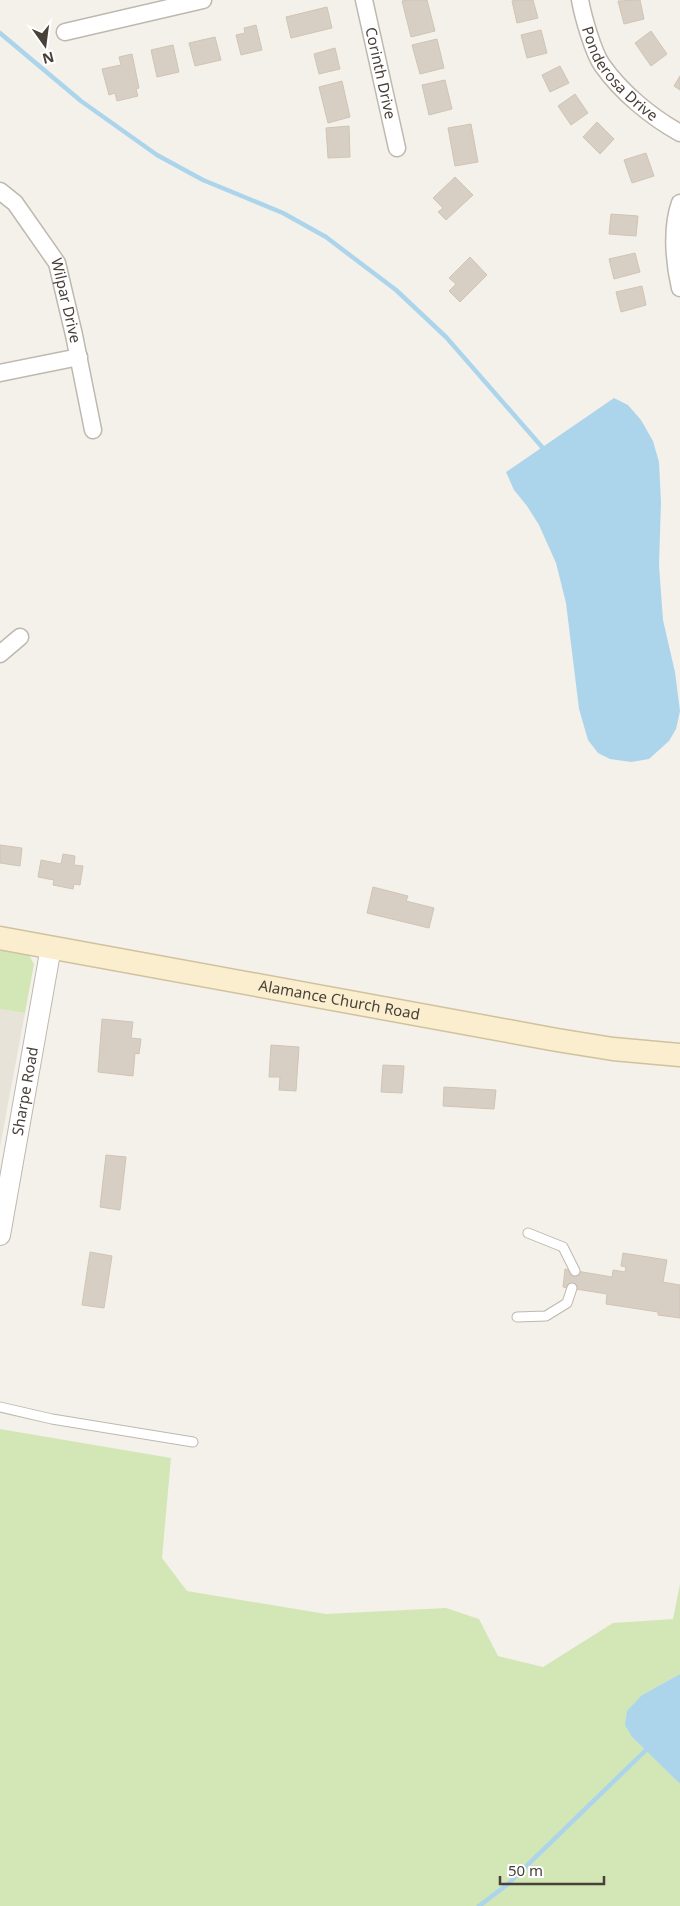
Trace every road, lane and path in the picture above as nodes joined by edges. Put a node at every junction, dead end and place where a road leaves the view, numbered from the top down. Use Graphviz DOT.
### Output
graph roads {
  1 [pos="203,0"];
  2 [pos="364,0"];
  3 [pos="580,0"];
  4 [pos="160,5"];
  5 [pos="65,32"];
  6 [pos="680,133"];
  7 [pos="397,148"];
  8 [pos="0,192"];
  9 [pos="680,203"];
  10 [pos="680,288"];
  11 [pos="79,357"];
  12 [pos="0,373"];
  13 [pos="93,430"];
  14 [pos="20,638"];
  15 [pos="0,654"];
  16 [pos="0,938"];
  17 [pos="51,947"];
  18 [pos="680,1055"];
  19 [pos="1,1224"];
  20 [pos="528,1233"];
  21 [pos="575,1271"];
  22 [pos="572,1288"];
  23 [pos="517,1317"];
  24 [pos="0,1407"];
  25 [pos="193,1442"];
  1 -- 4 [label="street"];
  2 -- 7 [label="street, Corinth Drive"];
  3 -- 6 [label="street, Ponderosa Drive"];
  4 -- 5 [label="street"];
  8 -- 11 [label="street, Wilpar Drive"];
  9 -- 10 [label="street"];
  11 -- 12 [label="street"];
  11 -- 13 [label="street, Wilpar Drive"];
  14 -- 15 [label="street"];
  16 -- 17 [label="main road, Alamance Church Road"];
  17 -- 18 [label="main road, Alamance Church Road"];
  17 -- 19 [label="street, Sharpe Road"];
  20 -- 21 [label="lane"];
  22 -- 23 [label="lane"];
  24 -- 25 [label="lane"];
}
